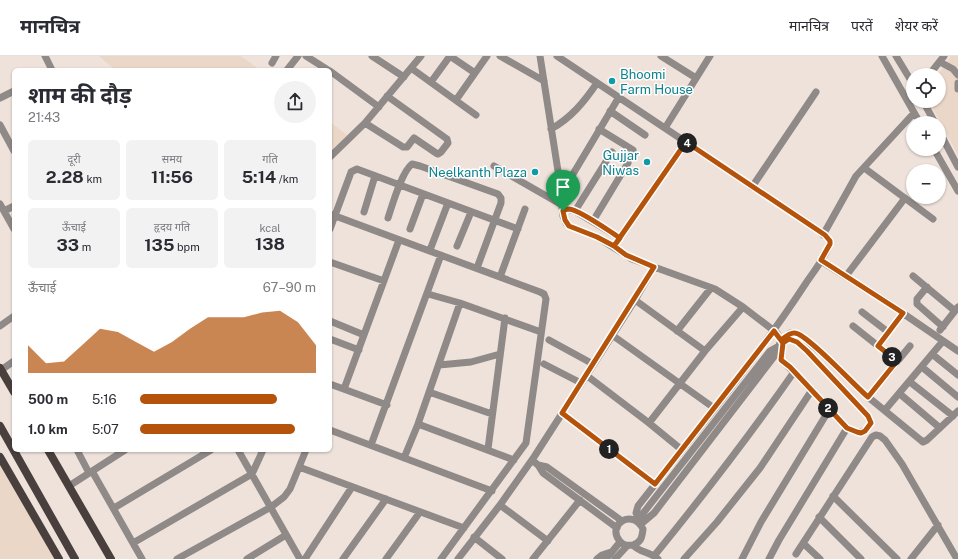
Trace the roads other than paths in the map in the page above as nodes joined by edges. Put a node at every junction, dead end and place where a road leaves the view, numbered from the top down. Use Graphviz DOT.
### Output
graph roads {
  1 [pos="45,56"];
  2 [pos="276,56"];
  3 [pos="298,56"];
  4 [pos="306,56"];
  5 [pos="372,56"];
  6 [pos="421,56"];
  7 [pos="450,56"];
  8 [pos="487,56"];
  9 [pos="540,56"];
  10 [pos="557,56"];
  11 [pos="661,56"];
  12 [pos="710,56"];
  13 [pos="882,56"];
  14 [pos="896,56"];
  15 [pos="503,57"];
  16 [pos="318,59"];
  17 [pos="942,59"];
  18 [pos="272,63"];
  19 [pos="51,68"];
  20 [pos="289,68"];
  21 [pos="326,68"];
  22 [pos="412,68"];
  23 [pos="934,68"];
  24 [pos="906,72"];
  25 [pos="332,73"];
  26 [pos="475,73"];
  27 [pos="958,75"];
  28 [pos="404,77"];
  29 [pos="696,78"];
  30 [pos="544,81"];
  31 [pos="431,82"];
  32 [pos="597,83"];
  33 [pos="958,83"];
  34 [pos="958,89"];
  35 [pos="12,92"];
  36 [pos="816,92"];
  37 [pos="387,96"];
  38 [pos="619,97"];
  39 [pos="0,98"];
  40 [pos="456,100"];
  41 [pos="379,106"];
  42 [pos="610,112"];
  43 [pos="914,113"];
  44 [pos="476,115"];
  45 [pos="916,116"];
  46 [pos="365,123"];
  47 [pos="0,125"];
  48 [pos="599,128"];
  49 [pos="665,128"];
  50 [pos="551,129"];
  51 [pos="645,135"];
  52 [pos="12,141"];
  53 [pos="686,142"];
  54 [pos="946,144"];
  55 [pos="633,150"];
  56 [pos="612,152"];
  57 [pos="332,156"];
  58 [pos="938,156"];
  59 [pos="628,163"];
  60 [pos="494,166"];
  61 [pos="958,167"];
  62 [pos="867,170"];
  63 [pos="375,176"];
  64 [pos="400,185"];
  65 [pos="560,186"];
  66 [pos="752,187"];
  67 [pos="958,191"];
  68 [pos="423,194"];
  69 [pos="905,198"];
  70 [pos="448,203"];
  71 [pos="0,204"];
  72 [pos="12,207"];
  73 [pos="562,208"];
  74 [pos="525,209"];
  75 [pos="4,211"];
  76 [pos="575,211"];
  77 [pos="364,212"];
  78 [pos="471,212"];
  79 [pos="332,215"];
  80 [pos="388,218"];
  81 [pos="933,219"];
  82 [pos="495,220"];
  83 [pos="593,221"];
  84 [pos="12,225"];
  85 [pos="410,229"];
  86 [pos="518,229"];
  87 [pos="823,235"];
  88 [pos="620,238"];
  89 [pos="399,240"];
  90 [pos="458,246"];
  91 [pos="614,246"];
  92 [pos="430,250"];
  93 [pos="441,255"];
  94 [pos="821,260"];
  95 [pos="332,263"];
  96 [pos="654,267"];
  97 [pos="477,268"];
  98 [pos="846,276"];
  99 [pos="913,276"];
  100 [pos="500,277"];
  101 [pos="384,282"];
  102 [pos="927,287"];
  103 [pos="711,288"];
  104 [pos="428,294"];
  105 [pos="635,300"];
  106 [pos="460,304"];
  107 [pos="742,307"];
  108 [pos="956,309"];
  109 [pos="862,312"];
  110 [pos="903,313"];
  111 [pos="12,317"];
  112 [pos="505,318"];
  113 [pos="332,323"];
  114 [pos="0,326"];
  115 [pos="852,326"];
  116 [pos="943,327"];
  117 [pos="677,331"];
  118 [pos="774,331"];
  119 [pos="541,332"];
  120 [pos="888,332"];
  121 [pos="612,335"];
  122 [pos="936,335"];
  123 [pos="364,336"];
  124 [pos="332,340"];
  125 [pos="549,340"];
  126 [pos="943,341"];
  127 [pos="781,343"];
  128 [pos="878,346"];
  129 [pos="910,346"];
  130 [pos="359,350"];
  131 [pos="705,351"];
  132 [pos="958,351"];
  133 [pos="500,354"];
  134 [pos="932,354"];
  135 [pos="897,361"];
  136 [pos="12,362"];
  137 [pos="544,364"];
  138 [pos="593,364"];
  139 [pos="439,365"];
  140 [pos="922,367"];
  141 [pos="0,369"];
  142 [pos="794,372"];
  143 [pos="586,375"];
  144 [pos="958,376"];
  145 [pos="910,382"];
  146 [pos="581,383"];
  147 [pos="680,384"];
  148 [pos="332,385"];
  149 [pos="12,389"];
  150 [pos="344,389"];
  151 [pos="812,390"];
  152 [pos="429,392"];
  153 [pos="900,394"];
  154 [pos="868,397"];
  155 [pos="958,397"];
  156 [pos="387,405"];
  157 [pos="714,408"];
  158 [pos="829,410"];
  159 [pos="885,410"];
  160 [pos="562,413"];
  161 [pos="492,414"];
  162 [pos="956,414"];
  163 [pos="649,423"];
  164 [pos="418,424"];
  165 [pos="0,426"];
  166 [pos="847,428"];
  167 [pos="940,428"];
  168 [pos="332,431"];
  169 [pos="371,445"];
  170 [pos="12,447"];
  171 [pos="488,449"];
  172 [pos="682,450"];
  173 [pos="15,452"];
  174 [pos="49,452"];
  175 [pos="78,452"];
  176 [pos="122,452"];
  177 [pos="208,452"];
  178 [pos="239,452"];
  179 [pos="262,452"];
  180 [pos="305,452"];
  181 [pos="0,457"];
  182 [pos="404,458"];
  183 [pos="514,460"];
  184 [pos="532,460"];
  185 [pos="538,465"];
  186 [pos="299,467"];
  187 [pos="90,472"];
  188 [pos="252,474"];
  189 [pos="655,484"];
  190 [pos="69,486"];
  191 [pos="352,487"];
  192 [pos="492,491"];
  193 [pos="834,496"];
  194 [pos="386,499"];
  195 [pos="580,500"];
  196 [pos="500,505"];
  197 [pos="271,507"];
  198 [pos="114,508"];
  199 [pos="420,512"];
  200 [pos="819,517"];
  201 [pos="622,521"];
  202 [pos="639,521"];
  203 [pos="938,525"];
  204 [pos="464,528"];
  205 [pos="617,528"];
  206 [pos="286,536"];
  207 [pos="474,537"];
  208 [pos="548,541"];
  209 [pos="640,541"];
  210 [pos="620,542"];
  211 [pos="133,543"];
  212 [pos="803,543"];
  213 [pos="630,546"];
  214 [pos="611,552"];
  215 [pos="796,554"];
  216 [pos="653,556"];
  217 [pos="249,558"];
  218 [pos="954,558"];
  219 [pos="58,559"];
  220 [pos="75,559"];
  221 [pos="111,559"];
  222 [pos="142,559"];
  223 [pos="177,559"];
  224 [pos="300,559"];
  225 [pos="305,559"];
  226 [pos="343,559"];
  227 [pos="386,559"];
  228 [pos="442,559"];
  229 [pos="458,559"];
  230 [pos="502,559"];
  231 [pos="533,559"];
  232 [pos="597,559"];
  233 [pos="606,559"];
  234 [pos="615,559"];
  235 [pos="684,559"];
  236 [pos="742,559"];
  237 [pos="769,559"];
  238 [pos="820,559"];
  239 [pos="861,559"];
  240 [pos="897,559"];
  241 [pos="911,559"];
  1 -- 19 [label="street"];
  2 -- 18 [label="street"];
  3 -- 20 [label="street"];
  4 -- 16 [label="street"];
  5 -- 28 [label="street"];
  6 -- 22 [label="street"];
  7 -- 26 [label="street"];
  7 -- 31 [label="street"];
  8 -- 26 [label="street"];
  9 -- 30 [label="street"];
  10 -- 32 [label="street"];
  11 -- 29 [label="street"];
  12 -- 29 [label="street"];
  13 -- 43 [label="street"];
  14 -- 24 [label="street"];
  15 -- 30 [label="street"];
  16 -- 21 [label="street"];
  17 -- 23 [label="street"];
  17 -- 27 [label="street"];
  22 -- 28 [label="street"];
  22 -- 31 [label="street"];
  25 -- 41 [label="street"];
  26 -- 40 [label="street"];
  28 -- 37 [label="street"];
  29 -- 49 [label="street"];
  30 -- 50 [label="street"];
  31 -- 40 [label="street"];
  32 -- 38 [label="street"];
  32 -- 50 [label="street"];
  33 -- 34 [label="street"];
  35 -- 39 [label="street"];
  36 -- 66 [label="street"];
  37 -- 41 [label="street"];
  37 -- 46 [label="street"];
  38 -- 42 [label="street"];
  38 -- 49 [label="street"];
  40 -- 44 [label="street"];
  41 -- 46 [label="street"];
  42 -- 48 [label="street"];
  42 -- 51 [label="street"];
  43 -- 45 [label="street"];
  43 -- 87 [label="street"];
  46 -- 57 [label="street"];
  47 -- 52 [label="street"];
  48 -- 55 [label="street"];
  48 -- 65 [label="street"];
  49 -- 53 [label="street"];
  50 -- 65 [label="street"];
  53 -- 66 [label="street"];
  53 -- 88 [label="street"];
  54 -- 61 [label="street"];
  56 -- 76 [label="street"];
  58 -- 67 [label="street"];
  59 -- 83 [label="street"];
  60 -- 73 [label="street"];
  62 -- 69 [label="street"];
  63 -- 64 [label="street"];
  63 -- 77 [label="street"];
  63 -- 79 [label="street"];
  64 -- 68 [label="street"];
  64 -- 80 [label="street"];
  64 -- 82 [label="street"];
  65 -- 73 [label="street"];
  66 -- 87 [label="street"];
  68 -- 70 [label="street"];
  68 -- 85 [label="street"];
  69 -- 81 [label="street"];
  69 -- 98 [label="street"];
  70 -- 78 [label="street"];
  70 -- 92 [label="street"];
  71 -- 75 [label="street"];
  72 -- 75 [label="street"];
  73 -- 76 [label="street"];
  73 -- 91 [label="street"];
  74 -- 86 [label="street"];
  75 -- 84 [label="street"];
  76 -- 83 [label="street"];
  78 -- 82 [label="street"];
  78 -- 90 [label="street"];
  79 -- 89 [label="street"];
  82 -- 86 [label="street"];
  82 -- 97 [label="street"];
  83 -- 88 [label="street"];
  86 -- 100 [label="street"];
  87 -- 94 [label="street"];
  88 -- 91 [label="street"];
  89 -- 92 [label="street"];
  89 -- 101 [label="street"];
  91 -- 96 [label="street"];
  92 -- 93 [label="street"];
  93 -- 97 [label="street"];
  93 -- 104 [label="street"];
  94 -- 98 [label="street"];
  94 -- 118 [label="street"];
  95 -- 101 [label="street"];
  96 -- 103 [label="street"];
  96 -- 105 [label="street"];
  97 -- 100 [label="street"];
  98 -- 110 [label="street"];
  99 -- 102 [label="street"];
  100 -- 119 [label="street"];
  101 -- 123 [label="street"];
  102 -- 108 [label="street"];
  102 -- 116 [label="street"];
  103 -- 107 [label="street"];
  103 -- 117 [label="street"];
  104 -- 106 [label="street"];
  104 -- 156 [label="street"];
  105 -- 117 [label="street"];
  105 -- 121 [label="street"];
  106 -- 112 [label="street"];
  106 -- 139 [label="street"];
  107 -- 118 [label="street"];
  107 -- 131 [label="street"];
  108 -- 116 [label="street"];
  109 -- 120 [label="street"];
  110 -- 120 [label="street"];
  110 -- 122 [label="street"];
  111 -- 114 [label="street"];
  112 -- 119 [label="street"];
  112 -- 133 [label="street"];
  113 -- 123 [label="street"];
  115 -- 128 [label="street"];
  116 -- 122 [label="street"];
  117 -- 131 [label="street"];
  118 -- 127 [label="street"];
  118 -- 157 [label="street"];
  119 -- 183 [label="street"];
  120 -- 128 [label="street"];
  121 -- 138 [label="street"];
  121 -- 147 [label="street"];
  122 -- 126 [label="street"];
  123 -- 130 [label="street"];
  124 -- 130 [label="street"];
  125 -- 138 [label="street"];
  126 -- 132 [label="street"];
  126 -- 134 [label="street"];
  127 -- 142 [label="street"];
  127 -- 154 [label="street"];
  127 -- 166 [label="street"];
  127 -- 202 [label="street"];
  128 -- 135 [label="street"];
  129 -- 135 [label="street"];
  130 -- 150 [label="street"];
  131 -- 147 [label="street"];
  133 -- 139 [label="street"];
  133 -- 161 [label="street"];
  134 -- 140 [label="street"];
  134 -- 144 [label="street"];
  135 -- 154 [label="street"];
  136 -- 141 [label="street"];
  137 -- 146 [label="street"];
  138 -- 143 [label="street"];
  139 -- 152 [label="street"];
  140 -- 145 [label="street"];
  140 -- 155 [label="street"];
  141 -- 149 [label="main road"];
  142 -- 151 [label="street"];
  142 -- 216 [label="street"];
  143 -- 146 [label="street"];
  143 -- 163 [label="street"];
  145 -- 153 [label="street"];
  145 -- 162 [label="street"];
  146 -- 160 [label="street"];
  147 -- 157 [label="street"];
  147 -- 163 [label="street"];
  148 -- 150 [label="street"];
  150 -- 156 [label="street"];
  151 -- 158 [label="street"];
  151 -- 235 [label="street"];
  152 -- 161 [label="street"];
  152 -- 164 [label="street"];
  153 -- 159 [label="street"];
  153 -- 167 [label="street"];
  154 -- 159 [label="street"];
  156 -- 169 [label="street"];
  157 -- 172 [label="street"];
  158 -- 166 [label="street"];
  158 -- 236 [label="street"];
  159 -- 167 [label="street"];
  160 -- 184 [label="street"];
  160 -- 189 [label="street"];
  161 -- 171 [label="street"];
  162 -- 167 [label="street"];
  163 -- 172 [label="street"];
  164 -- 171 [label="street"];
  164 -- 182 [label="street"];
  165 -- 170 [label="main road"];
  166 -- 237 [label="street"];
  168 -- 169 [label="street"];
  169 -- 182 [label="street"];
  171 -- 183 [label="street"];
  172 -- 189 [label="street"];
  173 -- 220 [label="main road"];
  174 -- 190 [label="main road"];
  175 -- 187 [label="street"];
  176 -- 187 [label="street"];
  177 -- 198 [label="street"];
  178 -- 188 [label="street"];
  179 -- 188 [label="street"];
  180 -- 186 [label="street"];
  181 -- 219 [label="main road"];
  182 -- 192 [label="street"];
  183 -- 192 [label="street"];
  184 -- 185 [label="street"];
  184 -- 196 [label="street"];
  185 -- 195 [label="street"];
  185 -- 201 [label="street"];
  186 -- 191 [label="street"];
  186 -- 197 [label="street"];
  187 -- 190 [label="street"];
  187 -- 198 [label="street"];
  188 -- 197 [label="street"];
  188 -- 211 [label="street"];
  189 -- 202 [label="street"];
  190 -- 221 [label="main road"];
  191 -- 194 [label="street"];
  191 -- 225 [label="street"];
  192 -- 204 [label="street"];
  193 -- 200 [label="street"];
  193 -- 203 [label="street"];
  193 -- 240 [label="street"];
  194 -- 199 [label="street"];
  194 -- 226 [label="street"];
  195 -- 205 [label="street"];
  195 -- 208 [label="street"];
  196 -- 207 [label="street"];
  196 -- 208 [label="street"];
  197 -- 206 [label="street"];
  197 -- 223 [label="street"];
  198 -- 211 [label="street"];
  199 -- 204 [label="street"];
  199 -- 227 [label="street"];
  200 -- 212 [label="street"];
  200 -- 239 [label="street"];
  201 -- 202 [label="street"];
  201 -- 205 [label="street"];
  202 -- 209 [label="street"];
  203 -- 218 [label="street"];
  203 -- 241 [label="street"];
  204 -- 228 [label="street"];
  205 -- 210 [label="street"];
  206 -- 217 [label="street"];
  206 -- 224 [label="street"];
  207 -- 229 [label="street"];
  207 -- 230 [label="street"];
  208 -- 231 [label="street"];
  209 -- 213 [label="street"];
  209 -- 216 [label="street"];
  210 -- 213 [label="street"];
  210 -- 214 [label="street"];
  211 -- 222 [label="street"];
  212 -- 215 [label="street"];
  212 -- 238 [label="street"];
  213 -- 216 [label="street"];
  213 -- 234 [label="street"];
  214 -- 232 [label="street"];
  214 -- 233 [label="street"];
}
